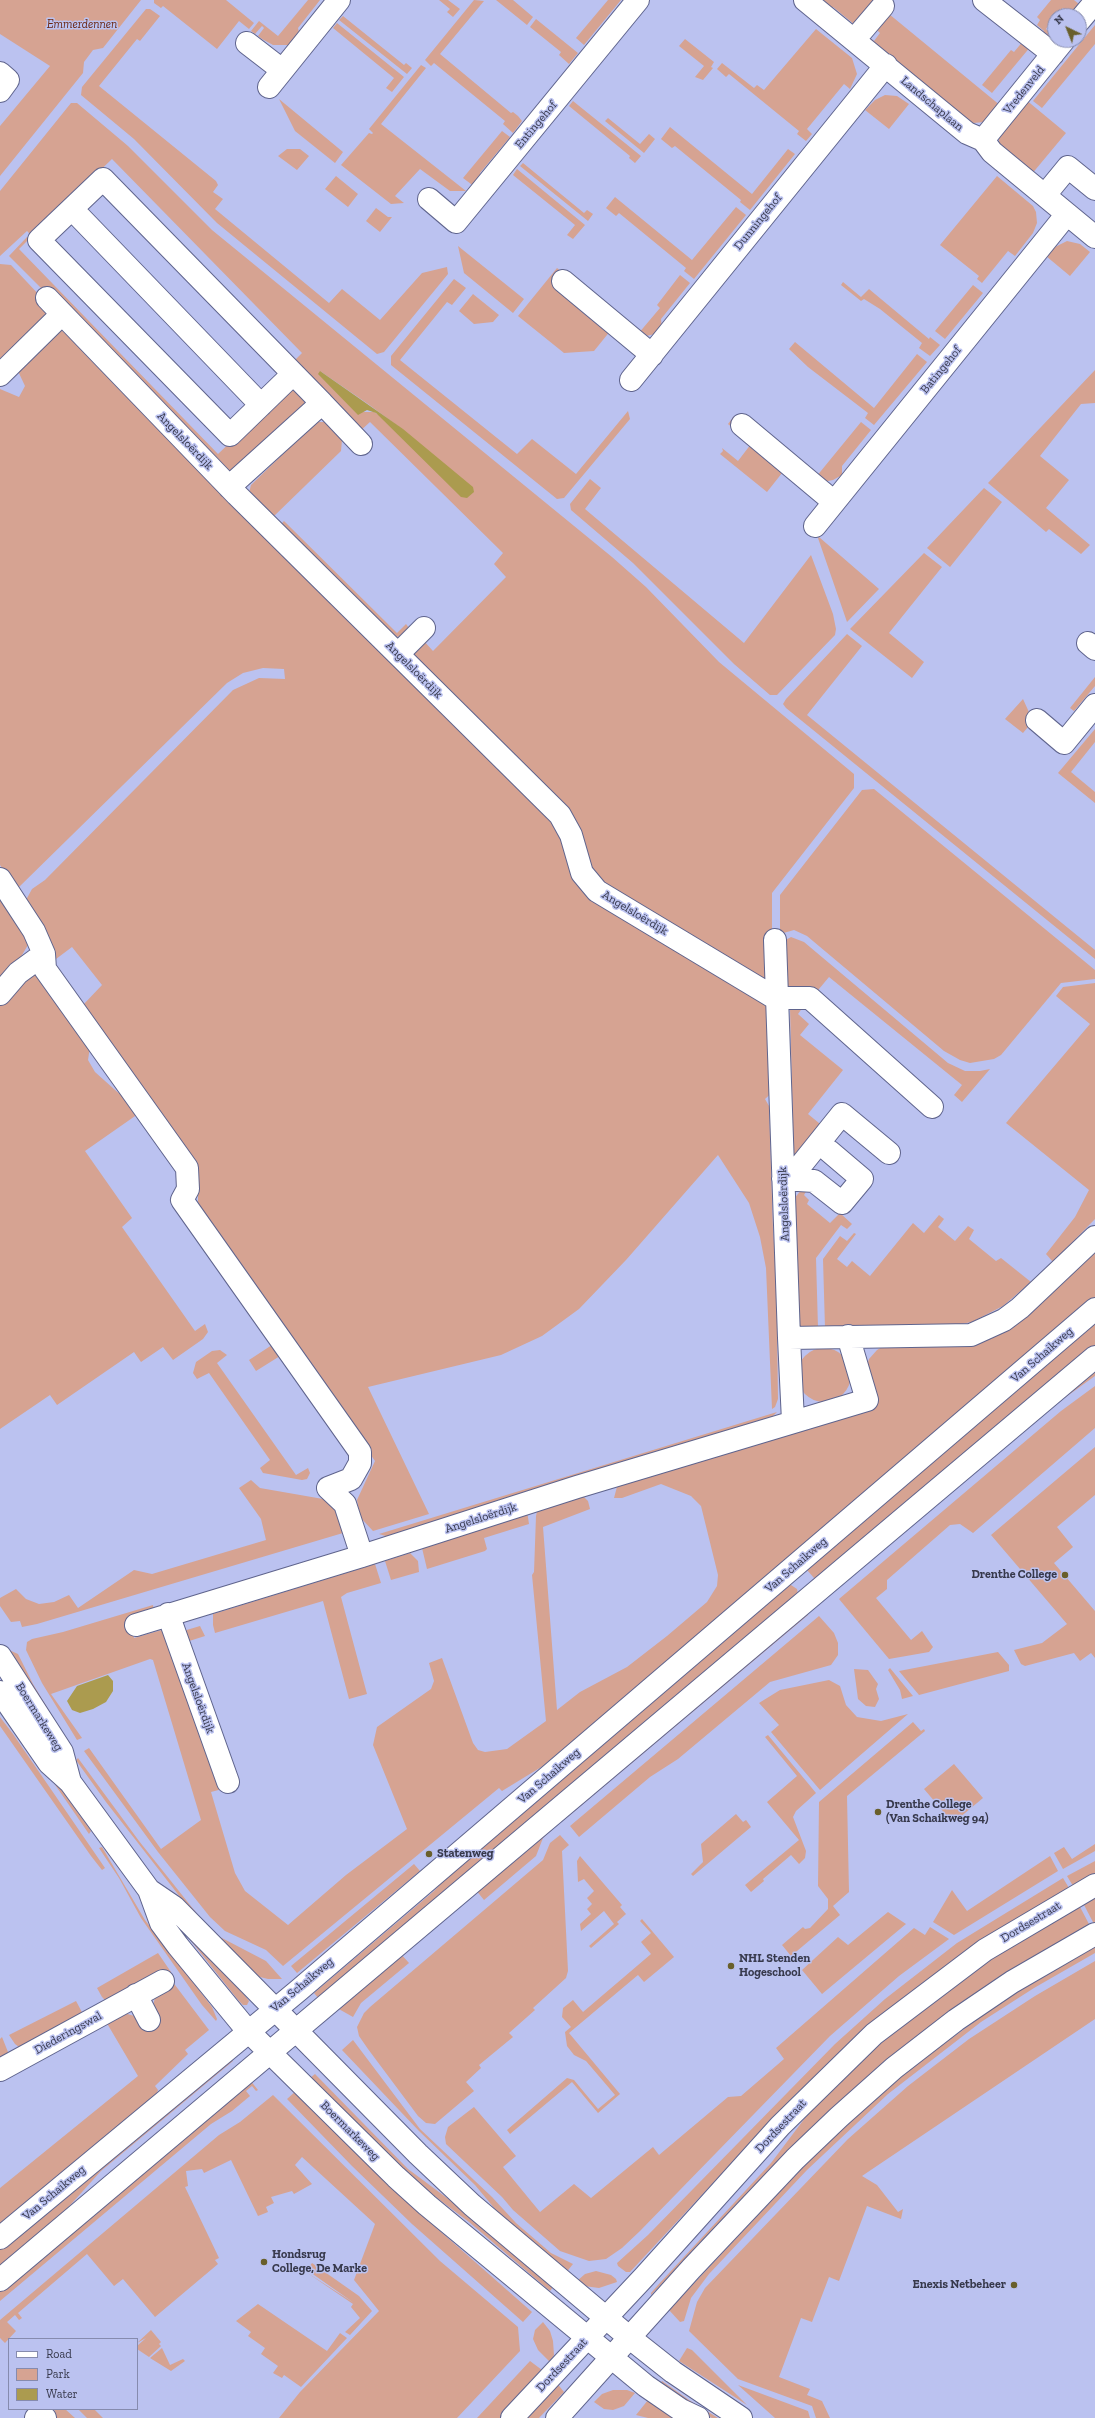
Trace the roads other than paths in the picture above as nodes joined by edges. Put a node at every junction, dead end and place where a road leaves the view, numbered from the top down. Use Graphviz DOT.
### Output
graph roads {
  1 [pos="339,0"];
  2 [pos="638,0"];
  3 [pos="805,0"];
  4 [pos="984,0"];
  5 [pos="1095,2"];
  6 [pos="883,6"];
  7 [pos="1087,12"];
  8 [pos="854,40"];
  9 [pos="1047,40"];
  10 [pos="247,43"];
  11 [pos="1057,48"];
  12 [pos="886,65"];
  13 [pos="282,70"];
  14 [pos="0,73"];
  15 [pos="268,87"];
  16 [pos="0,90"];
  17 [pos="983,140"];
  18 [pos="1095,189"];
  19 [pos="1045,195"];
  20 [pos="429,199"];
  21 [pos="72,209"];
  22 [pos="1067,214"];
  23 [pos="1095,237"];
  24 [pos="563,281"];
  25 [pos="47,298"];
  26 [pos="62,314"];
  27 [pos="652,354"];
  28 [pos="293,374"];
  29 [pos="0,375"];
  30 [pos="631,380"];
  31 [pos="261,405"];
  32 [pos="315,409"];
  33 [pos="742,425"];
  34 [pos="361,444"];
  35 [pos="233,491"];
  36 [pos="834,502"];
  37 [pos="815,526"];
  38 [pos="424,628"];
  39 [pos="398,654"];
  40 [pos="1095,705"];
  41 [pos="1037,720"];
  42 [pos="0,879"];
  43 [pos="775,940"];
  44 [pos="44,954"];
  45 [pos="0,994"];
  46 [pos="775,998"];
  47 [pos="932,1107"];
  48 [pos="830,1151"];
  49 [pos="889,1153"];
  50 [pos="786,1179"];
  51 [pos="1095,1237"];
  52 [pos="1095,1309"];
  53 [pos="848,1336"];
  54 [pos="789,1338"];
  55 [pos="1095,1357"];
  56 [pos="793,1422"];
  57 [pos="362,1556"];
  58 [pos="168,1614"];
  59 [pos="136,1625"];
  60 [pos="0,1656"];
  61 [pos="0,1692"];
  62 [pos="70,1782"];
  63 [pos="228,1782"];
  64 [pos="1095,1885"];
  65 [pos="149,1890"];
  66 [pos="1095,1934"];
  67 [pos="163,1981"];
  68 [pos="136,1996"];
  69 [pos="274,2009"];
  70 [pos="149,2020"];
  71 [pos="248,2030"];
  72 [pos="296,2031"];
  73 [pos="269,2052"];
  74 [pos="0,2070"];
  75 [pos="0,2238"];
  76 [pos="0,2280"];
  77 [pos="605,2318"];
  78 [pos="588,2338"];
  79 [pos="630,2338"];
  80 [pos="612,2358"];
  81 [pos="36,2418"];
  82 [pos="45,2418"];
  83 [pos="512,2418"];
  84 [pos="557,2418"];
  85 [pos="698,2418"];
  86 [pos="741,2418"];
  1 -- 13 [label="street"];
  2 -- 20 [label="street, Entingehof"];
  3 -- 8 [label="street, Landschaplaan"];
  4 -- 9 [label="street"];
  5 -- 7 [label="street"];
  6 -- 8 [label="street"];
  8 -- 12 [label="street, Landschaplaan"];
  10 -- 13 [label="street"];
  11 -- 17 [label="street, Vredenveld"];
  12 -- 17 [label="street, Landschaplaan"];
  12 -- 27 [label="street, Dunningehof"];
  13 -- 15 [label="street"];
  14 -- 16 [label="street"];
  17 -- 19 [label="street, Landschaplaan"];
  18 -- 19 [label="street"];
  19 -- 22 [label="street, Landschaplaan"];
  21 -- 28 [label="street"];
  21 -- 31 [label="street"];
  21 -- 31 [label="street"];
  22 -- 23 [label="street, Landschaplaan"];
  22 -- 36 [label="street, Batingehof"];
  24 -- 27 [label="street"];
  25 -- 26 [label="street, Angelsloërdijk"];
  26 -- 29 [label="street"];
  26 -- 35 [label="street, Angelsloërdijk"];
  27 -- 30 [label="street, Dunningehof"];
  28 -- 31 [label="street"];
  28 -- 32 [label="street"];
  32 -- 34 [label="street"];
  32 -- 35 [label="street"];
  33 -- 36 [label="street"];
  35 -- 39 [label="street, Angelsloërdijk"];
  36 -- 37 [label="street, Batingehof"];
  38 -- 39 [label="street"];
  39 -- 46 [label="street, Angelsloërdijk"];
  40 -- 41 [label="street"];
  42 -- 44 [label="street"];
  43 -- 46 [label="street, Angelsloërdijk"];
  44 -- 45 [label="street"];
  44 -- 57 [label="street"];
  46 -- 47 [label="street"];
  46 -- 50 [label="street, Angelsloërdijk"];
  48 -- 50 [label="street"];
  49 -- 50 [label="street"];
  50 -- 54 [label="street, Angelsloërdijk"];
  51 -- 53 [label="street"];
  52 -- 69 [label="street, Van Schaikweg"];
  53 -- 54 [label="street"];
  53 -- 56 [label="street, Angelsloërdijk"];
  54 -- 56 [label="street, Angelsloërdijk"];
  55 -- 72 [label="street"];
  56 -- 57 [label="street, Angelsloërdijk"];
  57 -- 58 [label="street, Angelsloërdijk"];
  58 -- 59 [label="street, Angelsloërdijk"];
  58 -- 63 [label="street, Angelsloërdijk"];
  60 -- 62 [label="street, Boermarkeweg"];
  61 -- 62 [label="street, Boermarkeweg"];
  62 -- 65 [label="street, Boermarkeweg"];
  64 -- 77 [label="street, Dordsestraat"];
  65 -- 69 [label="street, Boermarkeweg"];
  65 -- 71 [label="street, Boermarkeweg"];
  66 -- 79 [label="street"];
  67 -- 68 [label="street, Diederingswal"];
  68 -- 70 [label="street"];
  68 -- 74 [label="street, Diederingswal"];
  69 -- 71 [label="street, Van Schaikweg"];
  69 -- 72 [label="street, Boermarkeweg"];
  71 -- 73 [label="street, Boermarkeweg"];
  71 -- 75 [label="street, Van Schaikweg"];
  72 -- 73 [label="street"];
  72 -- 77 [label="street, Boermarkeweg"];
  73 -- 76 [label="street"];
  73 -- 78 [label="street, Boermarkeweg"];
  77 -- 78 [label="street, Dordsestraat"];
  77 -- 79 [label="street, Boermarkeweg"];
  78 -- 80 [label="street, Boermarkeweg"];
  78 -- 83 [label="street, Dordsestraat"];
  79 -- 80 [label="street"];
  79 -- 86 [label="street, Boermarkeweg"];
  80 -- 84 [label="street"];
  80 -- 85 [label="street, Boermarkeweg"];
  81 -- 82 [label="street"];
}
